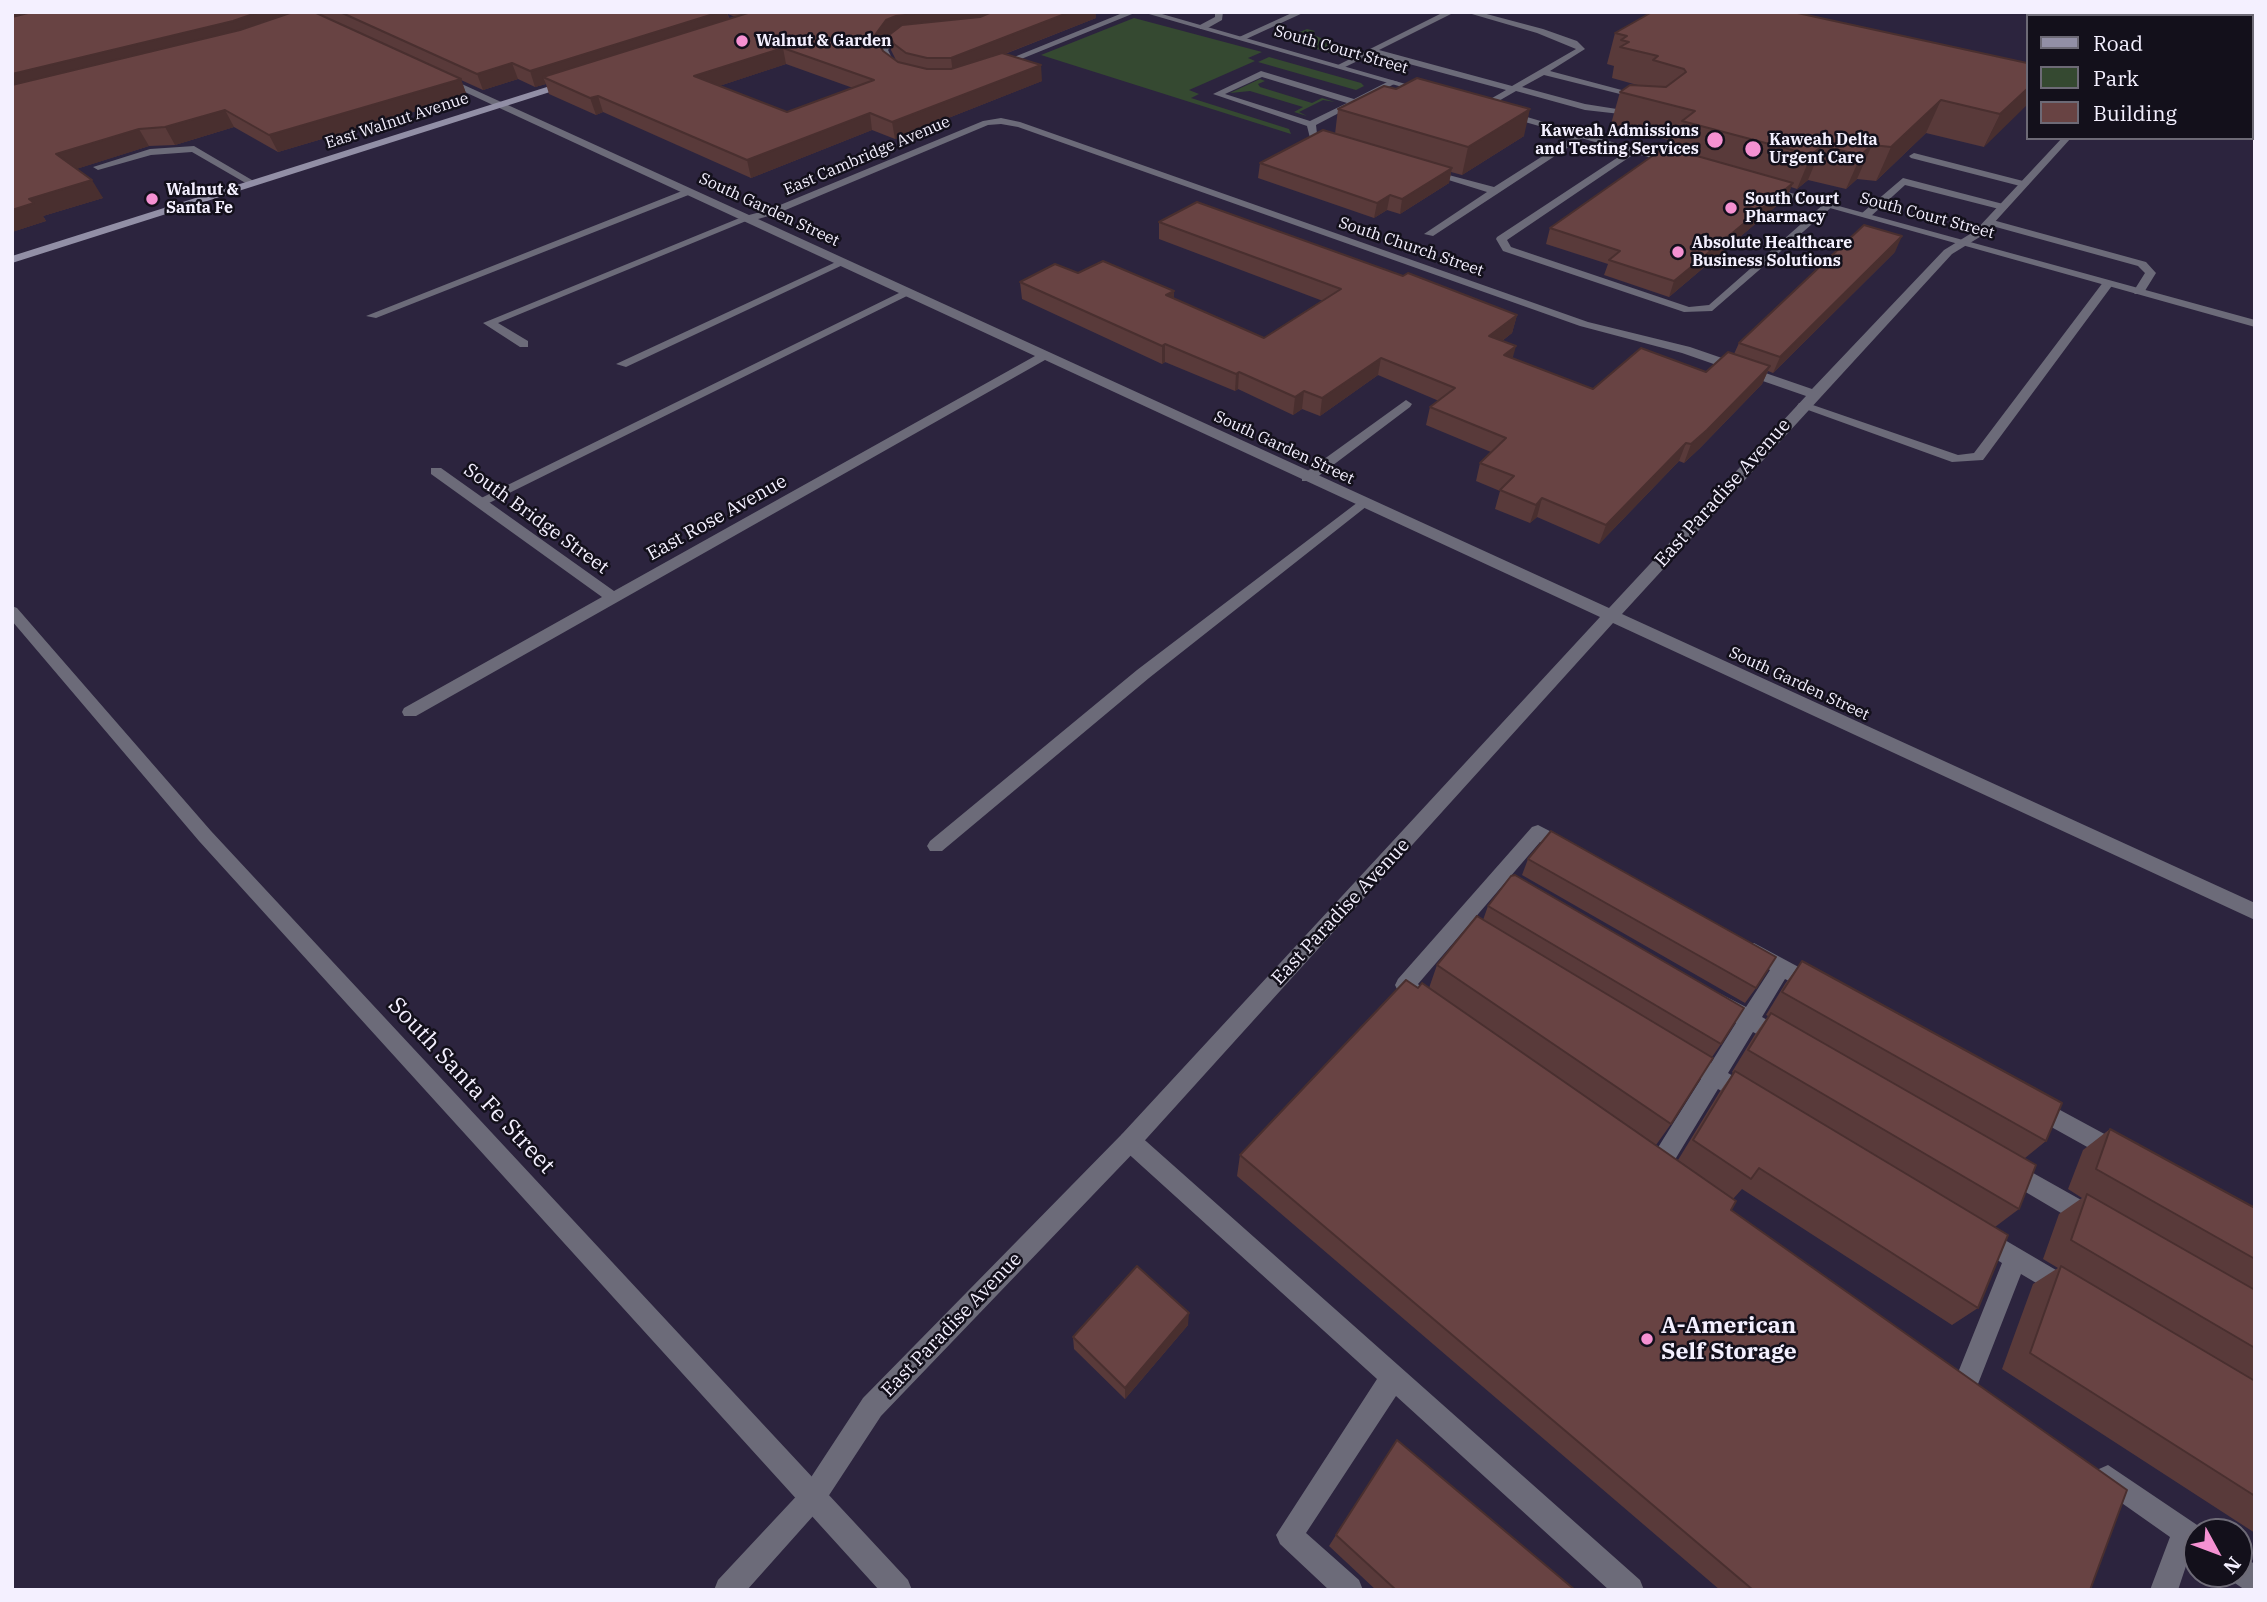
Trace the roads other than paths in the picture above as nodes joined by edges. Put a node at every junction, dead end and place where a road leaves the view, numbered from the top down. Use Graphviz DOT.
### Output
graph roads {
  1 [pos="1133,12"];
  2 [pos="1146,12"];
  3 [pos="1231,12"];
  4 [pos="1301,12"];
  5 [pos="1451,12"];
  6 [pos="1469,12"];
  7 [pos="1219,15"];
  8 [pos="1203,27"];
  9 [pos="922,32"];
  10 [pos="1241,38"];
  11 [pos="1372,51"];
  12 [pos="1340,66"];
  13 [pos="987,69"];
  14 [pos="1543,72"];
  15 [pos="432,73"];
  16 [pos="904,74"];
  17 [pos="578,80"];
  18 [pos="1394,82"];
  19 [pos="1514,89"];
  20 [pos="1432,92"];
  21 [pos="1658,101"];
  22 [pos="1354,102"];
  23 [pos="1470,103"];
  24 [pos="500,105"];
  25 [pos="1483,107"];
  26 [pos="1646,113"];
  27 [pos="1001,121"];
  28 [pos="1311,124"];
  29 [pos="1581,135"];
  30 [pos="2065,140"];
  31 [pos="1339,144"];
  32 [pos="1635,150"];
  33 [pos="1914,156"];
  34 [pos="1686,165"];
  35 [pos="98,167"];
  36 [pos="1417,167"];
  37 [pos="252,183"];
  38 [pos="1751,183"];
  39 [pos="2024,184"];
  40 [pos="1494,191"];
  41 [pos="687,192"];
  42 [pos="1829,205"];
  43 [pos="2003,207"];
  44 [pos="1866,215"];
  45 [pos="746,219"];
  46 [pos="1989,222"];
  47 [pos="1429,234"];
  48 [pos="1964,242"];
  49 [pos="12,260"];
  50 [pos="842,263"];
  51 [pos="2108,283"];
  52 [pos="2139,292"];
  53 [pos="907,293"];
  54 [pos="372,316"];
  55 [pos="2255,324"];
  56 [pos="524,344"];
  57 [pos="1044,356"];
  58 [pos="622,364"];
  59 [pos="1808,400"];
  60 [pos="1406,404"];
  61 [pos="436,471"];
  62 [pos="1307,478"];
  63 [pos="480,502"];
  64 [pos="1362,503"];
  65 [pos="613,598"];
  66 [pos="12,611"];
  67 [pos="1611,618"];
  68 [pos="410,712"];
  69 [pos="936,846"];
  70 [pos="1587,859"];
  71 [pos="1501,875"];
  72 [pos="1525,889"];
  73 [pos="2255,912"];
  74 [pos="1460,922"];
  75 [pos="1483,936"];
  76 [pos="1733,940"];
  77 [pos="1782,967"];
  78 [pos="1702,992"];
  79 [pos="1831,994"];
  80 [pos="1438,1009"];
  81 [pos="1750,1020"];
  82 [pos="1668,1048"];
  83 [pos="1798,1048"];
  84 [pos="1715,1076"];
  85 [pos="2012,1095"];
  86 [pos="1761,1104"];
  87 [pos="1130,1141"];
  88 [pos="1638,1149"];
  89 [pos="1990,1159"];
  90 [pos="2134,1162"];
  91 [pos="1660,1164"];
  92 [pos="1683,1180"];
  93 [pos="1958,1223"];
  94 [pos="2110,1229"];
  95 [pos="2016,1258"];
  96 [pos="2088,1301"];
  97 [pos="1944,1364"];
  98 [pos="1393,1378"];
  99 [pos="1967,1380"];
  100 [pos="1990,1396"];
  101 [pos="2093,1468"];
  102 [pos="813,1497"];
  103 [pos="2183,1530"];
  104 [pos="2183,1552"];
  105 [pos="728,1590"];
  106 [pos="898,1590"];
  107 [pos="1349,1590"];
  108 [pos="1629,1590"];
  109 [pos="2164,1590"];
  1 -- 13 [label="street"];
  2 -- 8 [label="street, South Court Street"];
  3 -- 7 [label="street"];
  4 -- 10 [label="street"];
  5 -- 11 [label="street"];
  6 -- 14 [label="street"];
  7 -- 8 [label="street"];
  8 -- 10 [label="street, South Court Street"];
  9 -- 16 [label="street"];
  10 -- 12 [label="street, South Court Street"];
  11 -- 12 [label="street"];
  11 -- 19 [label="street"];
  12 -- 18 [label="street, South Court Street"];
  14 -- 19 [label="street"];
  14 -- 21 [label="street"];
  15 -- 24 [label="street, South Garden Street"];
  17 -- 24 [label="main road, East Walnut Avenue"];
  18 -- 20 [label="street, South Court Street"];
  18 -- 22 [label="street"];
  19 -- 25 [label="street"];
  19 -- 26 [label="street"];
  22 -- 28 [label="street"];
  22 -- 28 [label="street"];
  23 -- 25 [label="street"];
  24 -- 37 [label="main road, East Walnut Avenue"];
  24 -- 41 [label="street, South Garden Street"];
  25 -- 29 [label="street"];
  27 -- 45 [label="street, East Cambridge Avenue"];
  27 -- 59 [label="street, South Church Street"];
  28 -- 31 [label="street"];
  29 -- 32 [label="street"];
  29 -- 40 [label="street"];
  30 -- 39 [label="street, East Paradise Avenue"];
  32 -- 34 [label="street"];
  32 -- 42 [label="street"];
  33 -- 39 [label="street"];
  35 -- 37 [label="street"];
  36 -- 40 [label="street"];
  37 -- 49 [label="main road, East Walnut Avenue"];
  38 -- 42 [label="street, South Court Street"];
  39 -- 43 [label="street, East Paradise Avenue"];
  40 -- 47 [label="street"];
  41 -- 45 [label="street, South Garden Street"];
  41 -- 54 [label="street"];
  42 -- 44 [label="street, South Court Street"];
  43 -- 44 [label="street"];
  43 -- 46 [label="street, East Paradise Avenue"];
  44 -- 48 [label="street, South Court Street"];
  45 -- 50 [label="street, South Garden Street"];
  45 -- 56 [label="street, East Cambridge Avenue"];
  46 -- 48 [label="street, East Paradise Avenue"];
  46 -- 52 [label="street"];
  48 -- 51 [label="street, South Court Street"];
  48 -- 59 [label="street, East Paradise Avenue"];
  50 -- 53 [label="street, South Garden Street"];
  50 -- 58 [label="street"];
  51 -- 52 [label="street, South Court Street"];
  51 -- 59 [label="street, South Church Street"];
  52 -- 55 [label="street, South Court Street"];
  53 -- 57 [label="street, South Garden Street"];
  53 -- 63 [label="street"];
  57 -- 62 [label="street, South Garden Street"];
  57 -- 65 [label="street, East Rose Avenue"];
  59 -- 67 [label="street, East Paradise Avenue"];
  60 -- 62 [label="street"];
  61 -- 63 [label="street, South Bridge Street"];
  62 -- 64 [label="street, South Garden Street"];
  63 -- 65 [label="street, South Bridge Street"];
  64 -- 67 [label="street, South Garden Street"];
  64 -- 69 [label="street"];
  65 -- 68 [label="street, East Rose Avenue"];
  66 -- 102 [label="street, South Santa Fe Street"];
  67 -- 73 [label="street, South Garden Street"];
  67 -- 87 [label="street, East Paradise Avenue"];
  70 -- 71 [label="street"];
  71 -- 72 [label="street"];
  71 -- 74 [label="street"];
  74 -- 75 [label="street"];
  74 -- 80 [label="street"];
  76 -- 77 [label="street"];
  77 -- 79 [label="street"];
  77 -- 81 [label="street"];
  78 -- 81 [label="street"];
  81 -- 83 [label="street"];
  81 -- 84 [label="street"];
  82 -- 84 [label="street"];
  84 -- 86 [label="street"];
  84 -- 91 [label="street"];
  85 -- 90 [label="street"];
  87 -- 98 [label="street"];
  87 -- 102 [label="street, East Paradise Avenue"];
  88 -- 91 [label="street"];
  89 -- 94 [label="street"];
  91 -- 92 [label="street"];
  93 -- 95 [label="street"];
  95 -- 96 [label="street"];
  95 -- 99 [label="street"];
  97 -- 99 [label="street"];
  98 -- 107 [label="street"];
  98 -- 108 [label="street"];
  99 -- 100 [label="street"];
  101 -- 103 [label="street"];
  102 -- 105 [label="street, East Paradise Avenue"];
  102 -- 106 [label="street, South Santa Fe Street"];
  104 -- 109 [label="street"];
}
